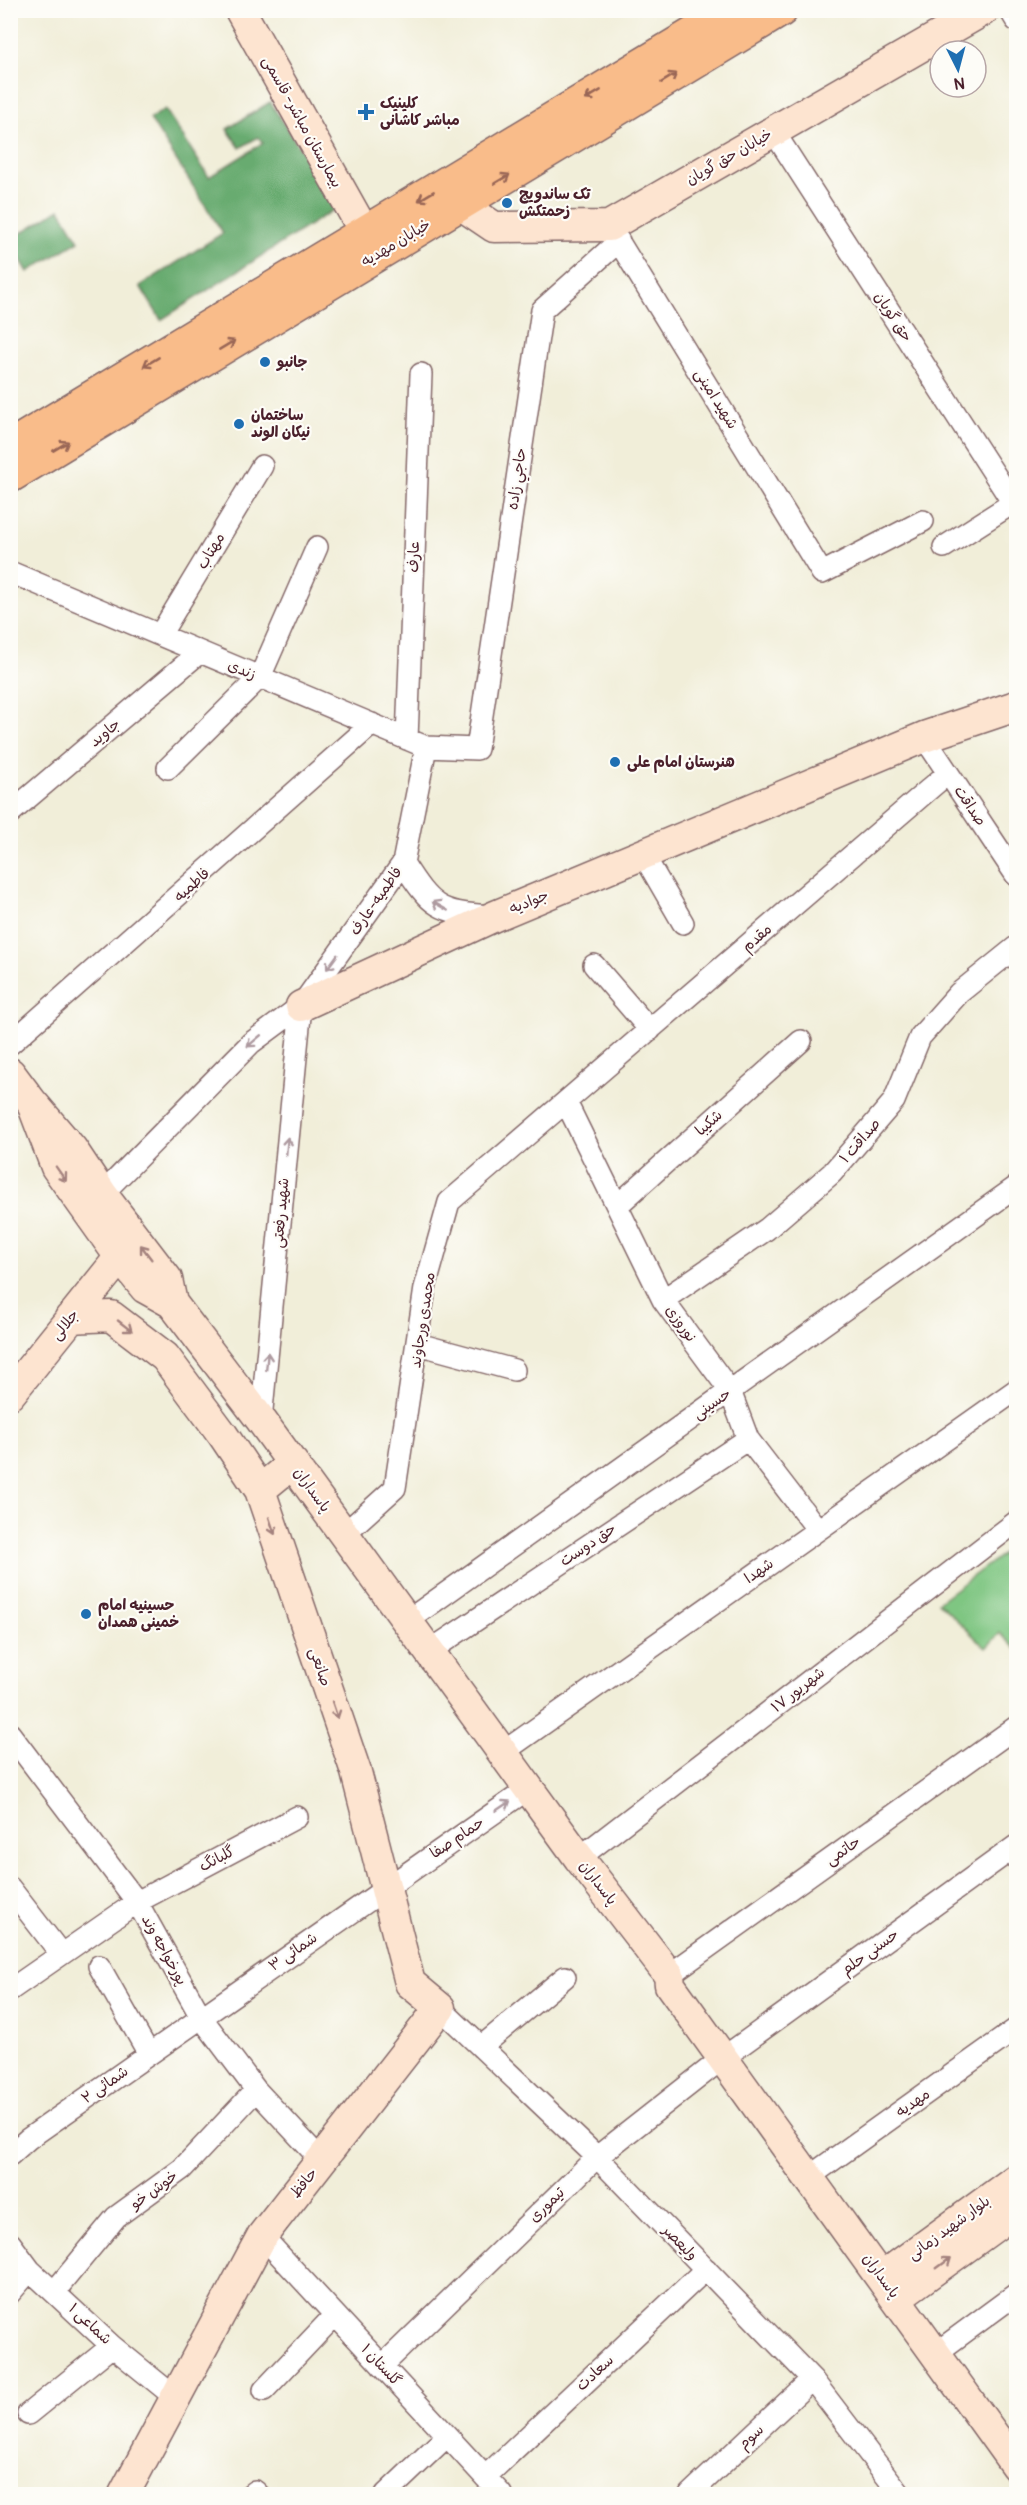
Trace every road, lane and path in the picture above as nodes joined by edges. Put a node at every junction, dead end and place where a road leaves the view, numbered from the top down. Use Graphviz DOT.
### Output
graph roads {
  1 [pos="240,10"];
  2 [pos="733,10"];
  3 [pos="781,10"];
  4 [pos="984,10"];
  5 [pos="1010,10"];
  6 [pos="1017,20"];
  7 [pos="774,132"];
  8 [pos="460,204"];
  9 [pos="365,232"];
  10 [pos="614,234"];
  11 [pos="421,374"];
  12 [pos="10,447"];
  13 [pos="262,466"];
  14 [pos="10,476"];
  15 [pos="1015,502"];
  16 [pos="923,521"];
  17 [pos="317,547"];
  18 [pos="944,547"];
  19 [pos="10,572"];
  20 [pos="160,635"];
  21 [pos="200,652"];
  22 [pos="260,677"];
  23 [pos="1017,706"];
  24 [pos="372,724"];
  25 [pos="924,737"];
  26 [pos="417,743"];
  27 [pos="477,749"];
  28 [pos="168,768"];
  29 [pos="948,773"];
  30 [pos="10,813"];
  31 [pos="643,854"];
  32 [pos="403,864"];
  33 [pos="1017,875"];
  34 [pos="495,916"];
  35 [pos="682,923"];
  36 [pos="1017,947"];
  37 [pos="594,965"];
  38 [pos="301,1006"];
  39 [pos="650,1030"];
  40 [pos="801,1041"];
  41 [pos="10,1044"];
  42 [pos="10,1073"];
  43 [pos="31,1101"];
  44 [pos="566,1102"];
  45 [pos="1017,1187"];
  46 [pos="102,1194"];
  47 [pos="618,1205"];
  48 [pos="120,1257"];
  49 [pos="663,1300"];
  50 [pos="172,1303"];
  51 [pos="70,1318"];
  52 [pos="418,1344"];
  53 [pos="514,1370"];
  54 [pos="1017,1390"];
  55 [pos="730,1391"];
  56 [pos="10,1394"];
  57 [pos="261,1420"];
  58 [pos="748,1439"];
  59 [pos="292,1463"];
  60 [pos="260,1490"];
  61 [pos="1017,1522"];
  62 [pos="818,1530"];
  63 [pos="344,1534"];
  64 [pos="407,1621"];
  65 [pos="428,1652"];
  66 [pos="1017,1727"];
  67 [pos="10,1734"];
  68 [pos="502,1753"];
  69 [pos="528,1789"];
  70 [pos="297,1817"];
  71 [pos="1017,1846"];
  72 [pos="579,1858"];
  73 [pos="385,1887"];
  74 [pos="10,1888"];
  75 [pos="137,1902"];
  76 [pos="61,1954"];
  77 [pos="99,1966"];
  78 [pos="669,1975"];
  79 [pos="565,1977"];
  80 [pos="13,1984"];
  81 [pos="440,2008"];
  82 [pos="201,2017"];
  83 [pos="1017,2029"];
  84 [pos="481,2047"];
  85 [pos="149,2055"];
  86 [pos="723,2058"];
  87 [pos="256,2090"];
  88 [pos="10,2155"];
  89 [pos="597,2157"];
  90 [pos="322,2161"];
  91 [pos="809,2177"];
  92 [pos="1017,2180"];
  93 [pos="1017,2211"];
  94 [pos="262,2236"];
  95 [pos="10,2243"];
  96 [pos="706,2269"];
  97 [pos="30,2270"];
  98 [pos="889,2288"];
  99 [pos="55,2291"];
  100 [pos="10,2293"];
  101 [pos="1017,2294"];
  102 [pos="335,2315"];
  103 [pos="112,2346"];
  104 [pos="936,2353"];
  105 [pos="382,2366"];
  106 [pos="812,2379"];
  107 [pos="264,2390"];
  108 [pos="176,2398"];
  109 [pos="28,2414"];
  110 [pos="447,2436"];
  111 [pos="1015,2460"];
  112 [pos="484,2477"];
  113 [pos="124,2494"];
  114 [pos="251,2494"];
  115 [pos="258,2494"];
  116 [pos="386,2494"];
  117 [pos="501,2494"];
  118 [pos="690,2494"];
  119 [pos="900,2494"];
  1 -- 9 [label="main road, بیمارستان مباشر- قاسمی"];
  2 -- 9 [label="main road, خیابان مهدیه, one-way"];
  8 -- 3 [label="main road, خیابان مهدیه, one-way"];
  4 -- 7 [label="main road, خیابان حق گویان"];
  5 -- 6 [label="street"];
  7 -- 10 [label="main road, خیابان حق گویان"];
  7 -- 15 [label="street, حق گویان"];
  8 -- 10 [label="main road, خیابان حق گویان"];
  14 -- 8 [label="main road, خیابان مهدیه, one-way"];
  9 -- 12 [label="main road, خیابان مهدیه, one-way"];
  10 -- 16 [label="street, شهید امینی"];
  10 -- 27 [label="street, حاجي زاده"];
  11 -- 26 [label="street, عارف"];
  13 -- 20 [label="street, مهتاب"];
  15 -- 18 [label="street, حق گویان"];
  17 -- 22 [label="street"];
  19 -- 20 [label="street, زندی"];
  20 -- 21 [label="street, زندی"];
  21 -- 22 [label="street, زندی"];
  21 -- 30 [label="street, جاوید"];
  22 -- 24 [label="street, زندی"];
  22 -- 28 [label="street"];
  23 -- 25 [label="main road, جوادیه"];
  24 -- 26 [label="street, زندی"];
  24 -- 41 [label="street, فاطمیه"];
  25 -- 29 [label="street, صداقت"];
  25 -- 31 [label="main road, جوادیه"];
  26 -- 27 [label="street, زندی"];
  26 -- 32 [label="street, فاطمیه-عارف"];
  29 -- 33 [label="street, صداقت"];
  29 -- 39 [label="street, مقدم"];
  31 -- 34 [label="main road, جوادیه"];
  31 -- 35 [label="street"];
  34 -- 32 [label="street, one-way"];
  32 -- 38 [label="street, فاطمیه-عارف, one-way"];
  34 -- 38 [label="main road, جوادیه"];
  36 -- 49 [label="street, صداقت ۱"];
  37 -- 39 [label="street"];
  38 -- 46 [label="street, جوادیه, one-way"];
  57 -- 38 [label="street, شهید رفعتی, one-way"];
  39 -- 44 [label="street, مقدم"];
  40 -- 47 [label="street, شکیبا"];
  42 -- 43 [label="main road, پاسداران"];
  43 -- 46 [label="main road, پاسداران"];
  43 -- 48 [label="main road, پاسداران, one-way"];
  44 -- 47 [label="street, نوروزی"];
  44 -- 52 [label="street, محمدی ورجاوند"];
  45 -- 55 [label="street, حسینی"];
  50 -- 46 [label="main road, پاسداران, one-way"];
  47 -- 49 [label="street, نوروزی"];
  48 -- 50 [label="main road, پاسداران"];
  48 -- 51 [label="main road, جلالی"];
  49 -- 55 [label="street, نوروزی"];
  50 -- 57 [label="main road, پاسداران"];
  51 -- 56 [label="main road, جلالی"];
  51 -- 60 [label="main road, صانعی, one-way"];
  52 -- 53 [label="street"];
  52 -- 63 [label="street, محمدی ورجاوند"];
  54 -- 62 [label="street, شهدا"];
  55 -- 58 [label="street, نوروزی"];
  55 -- 64 [label="street, حسینی"];
  57 -- 59 [label="main road, پاسداران"];
  58 -- 62 [label="street, نوروزی"];
  58 -- 65 [label="street, حق دوست"];
  59 -- 60 [label="main road"];
  59 -- 63 [label="main road, پاسداران"];
  60 -- 73 [label="main road, صانعی, one-way"];
  61 -- 72 [label="street, ۱۷ شهریور"];
  62 -- 68 [label="street, شهدا"];
  63 -- 64 [label="main road, پاسداران"];
  64 -- 65 [label="main road, پاسداران"];
  65 -- 68 [label="main road, پاسداران"];
  66 -- 78 [label="street, حاتمی"];
  67 -- 75 [label="street, پورخواجه وند"];
  68 -- 69 [label="main road, پاسداران"];
  69 -- 72 [label="main road, پاسداران"];
  73 -- 69 [label="street, حمام صفا, one-way"];
  70 -- 75 [label="street, گلبانگ"];
  71 -- 86 [label="street, حسنی حلم"];
  72 -- 78 [label="main road, پاسداران"];
  73 -- 81 [label="main road"];
  73 -- 82 [label="street, شمائی ۳"];
  74 -- 76 [label="street"];
  75 -- 76 [label="street, گلبانگ"];
  75 -- 82 [label="street, پورخواجه وند"];
  76 -- 80 [label="street, گلبانگ"];
  77 -- 85 [label="street"];
  78 -- 86 [label="main road, پاسداران"];
  79 -- 84 [label="street"];
  81 -- 84 [label="street, ولیعصر"];
  81 -- 90 [label="main road, حافظ"];
  82 -- 85 [label="street, شمائی ۲"];
  82 -- 87 [label="street, پورخواجه وند"];
  83 -- 91 [label="street, مهدیه"];
  84 -- 89 [label="street, ولیعصر"];
  85 -- 88 [label="street, شمائی ۲"];
  86 -- 89 [label="street, تیموری"];
  86 -- 91 [label="main road, پاسداران"];
  87 -- 90 [label="street, پورخواجه وند"];
  87 -- 99 [label="street, خوش خو"];
  89 -- 96 [label="street, ولیعصر"];
  89 -- 105 [label="street, تیموری"];
  90 -- 94 [label="main road, حافظ"];
  91 -- 98 [label="main road, پاسداران"];
  92 -- 98 [label="main road, بلوار شهید زمانی"];
  98 -- 93 [label="main road, بلوار شهید زمانی, one-way"];
  94 -- 102 [label="street, گلستان ۱"];
  94 -- 108 [label="main road, حافظ"];
  95 -- 97 [label="street, شماعی ۱"];
  96 -- 106 [label="street, ولیعصر"];
  96 -- 112 [label="street, سعادت"];
  97 -- 99 [label="street, شماعی ۱"];
  97 -- 100 [label="street"];
  98 -- 104 [label="main road, پاسداران"];
  99 -- 103 [label="street, شماعی ۱"];
  101 -- 104 [label="street"];
  102 -- 105 [label="street, گلستان ۱"];
  102 -- 107 [label="street"];
  103 -- 108 [label="street, شماعی ۱"];
  103 -- 109 [label="street"];
  104 -- 111 [label="main road, پاسداران"];
  105 -- 110 [label="street, گلستان ۱"];
  106 -- 118 [label="street, سوم"];
  106 -- 119 [label="street, ولیعصر"];
  108 -- 113 [label="main road, حافظ"];
  110 -- 112 [label="street, گلستان ۱"];
  110 -- 116 [label="street"];
  112 -- 117 [label="street, گلستان ۱"];
  114 -- 115 [label="street"];
}
